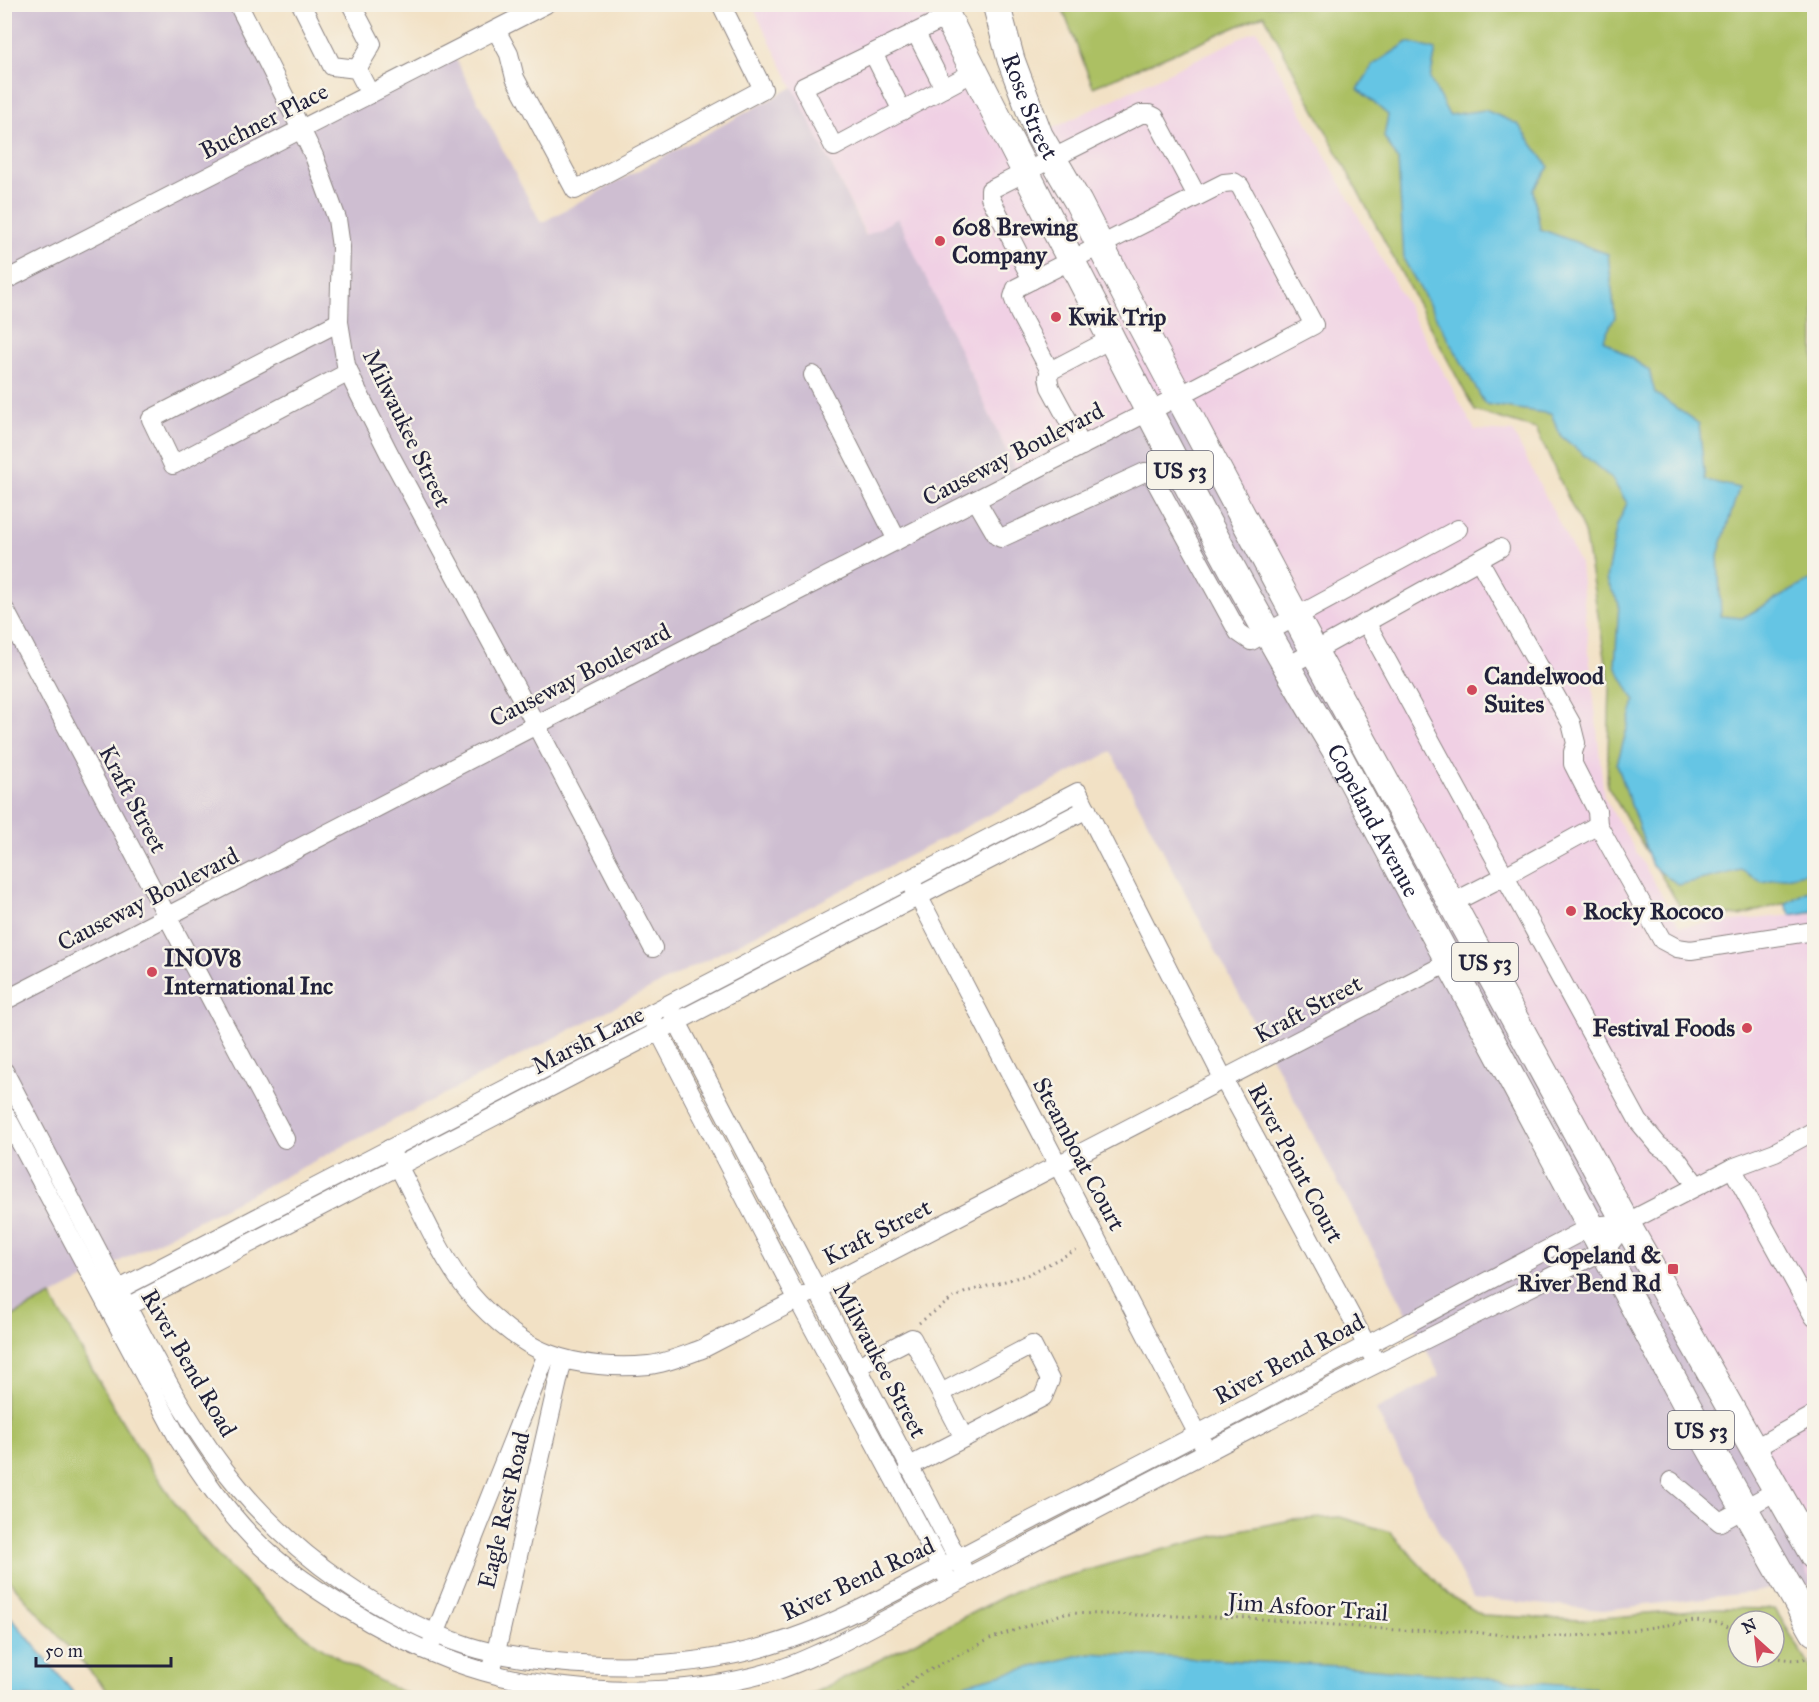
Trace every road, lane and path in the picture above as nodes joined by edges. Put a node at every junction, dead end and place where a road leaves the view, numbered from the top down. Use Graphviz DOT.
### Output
graph roads {
  1 [pos="238,4"];
  2 [pos="301,4"];
  3 [pos="351,4"];
  4 [pos="546,4"];
  5 [pos="721,4"];
  6 [pos="996,4"];
  7 [pos="944,11"];
  8 [pos="496,30"];
  9 [pos="916,33"];
  10 [pos="873,53"];
  11 [pos="357,69"];
  12 [pos="974,72"];
  13 [pos="944,88"];
  14 [pos="370,94"];
  15 [pos="902,111"];
  16 [pos="301,129"];
  17 [pos="1053,159"];
  18 [pos="1024,172"];
  19 [pos="1197,196"];
  20 [pos="1078,202"];
  21 [pos="1100,246"];
  22 [pos="1071,260"];
  23 [pos="1032,280"];
  24 [pos="4,281"];
  25 [pos="339,322"];
  26 [pos="1112,339"];
  27 [pos="1050,371"];
  28 [pos="349,372"];
  29 [pos="813,375"];
  30 [pos="1179,396"];
  31 [pos="1148,412"];
  32 [pos="1082,446"];
  33 [pos="976,500"];
  34 [pos="1458,529"];
  35 [pos="897,540"];
  36 [pos="1500,548"];
  37 [pos="1479,560"];
  38 [pos="5,610"];
  39 [pos="1296,617"];
  40 [pos="1366,622"];
  41 [pos="1268,632"];
  42 [pos="1314,651"];
  43 [pos="1286,667"];
  44 [pos="536,725"];
  45 [pos="1078,792"];
  46 [pos="1367,808"];
  47 [pos="1087,809"];
  48 [pos="1598,825"];
  49 [pos="1505,876"];
  50 [pos="909,879"];
  51 [pos="918,896"];
  52 [pos="1452,903"];
  53 [pos="168,916"];
  54 [pos="1815,932"];
  55 [pos="653,948"];
  56 [pos="1448,963"];
  57 [pos="4,1001"];
  58 [pos="668,1005"];
  59 [pos="677,1022"];
  60 [pos="654,1023"];
  61 [pos="4,1071"];
  62 [pos="1224,1080"];
  63 [pos="4,1112"];
  64 [pos="1815,1131"];
  65 [pos="285,1138"];
  66 [pos="389,1149"];
  67 [pos="398,1165"];
  68 [pos="1057,1166"];
  69 [pos="1732,1168"];
  70 [pos="1697,1186"];
  71 [pos="1626,1223"];
  72 [pos="1592,1226"];
  73 [pos="1076,1250"];
  74 [pos="1605,1250"];
  75 [pos="816,1290"];
  76 [pos="111,1293"];
  77 [pos="798,1300"];
  78 [pos="120,1311"];
  79 [pos="1815,1317"];
  80 [pos="911,1327"];
  81 [pos="1367,1345"];
  82 [pos="555,1356"];
  83 [pos="1377,1363"];
  84 [pos="856,1366"];
  85 [pos="941,1393"];
  86 [pos="1815,1415"];
  87 [pos="1198,1435"];
  88 [pos="964,1438"];
  89 [pos="1755,1448"];
  90 [pos="1207,1451"];
  91 [pos="908,1467"];
  92 [pos="1671,1481"];
  93 [pos="1778,1490"];
  94 [pos="1746,1508"];
  95 [pos="1815,1556"];
  96 [pos="957,1558"];
  97 [pos="941,1567"];
  98 [pos="967,1576"];
  99 [pos="950,1585"];
  100 [pos="1726,1626"];
  101 [pos="1815,1632"];
  102 [pos="436,1633"];
  103 [pos="428,1651"];
  104 [pos="496,1653"];
  105 [pos="1815,1655"];
  106 [pos="1786,1660"];
  107 [pos="491,1673"];
  108 [pos="893,1698"];
  1 -- 16 [label="street, Milwaukee Street"];
  2 -- 11 [label="street"];
  3 -- 11 [label="street"];
  4 -- 8 [label="street, Buchner Place"];
  5 -- 8 [label="street"];
  6 -- 17 [label="highway, Rose Street / US 53"];
  7 -- 9 [label="street"];
  7 -- 12 [label="highway, Copeland Avenue / US 53"];
  8 -- 14 [label="street, Buchner Place"];
  9 -- 10 [label="street"];
  9 -- 13 [label="street"];
  10 -- 15 [label="street"];
  10 -- 15 [label="street"];
  11 -- 14 [label="street"];
  12 -- 13 [label="street"];
  12 -- 18 [label="highway, Copeland Avenue / US 53"];
  13 -- 15 [label="street"];
  14 -- 16 [label="street, Buchner Place"];
  16 -- 24 [label="street, Buchner Place"];
  16 -- 25 [label="street, Milwaukee Street"];
  17 -- 18 [label="street"];
  17 -- 19 [label="street"];
  17 -- 20 [label="highway, Rose Street / US 53"];
  18 -- 22 [label="highway, Copeland Avenue / US 53"];
  18 -- 23 [label="street"];
  19 -- 21 [label="street"];
  19 -- 30 [label="street, Causeway Boulevard"];
  20 -- 21 [label="highway, Copeland Avenue / US 53"];
  21 -- 22 [label="street"];
  21 -- 30 [label="highway, Copeland Avenue / US 53"];
  22 -- 23 [label="street"];
  22 -- 26 [label="highway, Copeland Avenue / US 53"];
  23 -- 27 [label="street"];
  25 -- 28 [label="street, Milwaukee Street"];
  25 -- 28 [label="street"];
  26 -- 27 [label="street"];
  26 -- 31 [label="highway, Copeland Avenue / US 53"];
  27 -- 32 [label="street"];
  28 -- 44 [label="street, Milwaukee Street"];
  29 -- 35 [label="street"];
  30 -- 31 [label="street, Causeway Boulevard"];
  30 -- 39 [label="highway, Copeland Avenue / US 53"];
  31 -- 32 [label="street, Causeway Boulevard"];
  31 -- 41 [label="highway, Copeland Avenue / US 53"];
  32 -- 33 [label="street, Causeway Boulevard"];
  33 -- 35 [label="street, Causeway Boulevard"];
  33 -- 41 [label="street"];
  34 -- 39 [label="street"];
  35 -- 44 [label="street, Causeway Boulevard"];
  36 -- 37 [label="street"];
  37 -- 40 [label="street"];
  37 -- 48 [label="street"];
  38 -- 53 [label="street, Kraft Street"];
  39 -- 41 [label="street"];
  39 -- 42 [label="highway, Copeland Avenue / US 53"];
  40 -- 42 [label="street"];
  40 -- 49 [label="street"];
  41 -- 43 [label="highway, Copeland Avenue / US 53"];
  42 -- 43 [label="street"];
  42 -- 52 [label="highway, Copeland Avenue / US 53"];
  43 -- 46 [label="highway, Copeland Avenue / US 53"];
  44 -- 53 [label="street, Causeway Boulevard"];
  44 -- 55 [label="street, Milwaukee Street"];
  45 -- 47 [label="street, River Point Court"];
  45 -- 50 [label="street, Marsh Lane"];
  46 -- 52 [label="highway"];
  46 -- 56 [label="highway, Copeland Avenue / US 53"];
  47 -- 51 [label="street, Marsh Lane"];
  47 -- 62 [label="street, River Point Court"];
  48 -- 49 [label="street"];
  48 -- 54 [label="street"];
  49 -- 52 [label="street"];
  49 -- 70 [label="street"];
  50 -- 51 [label="street, Steamboat Court"];
  50 -- 58 [label="street, Marsh Lane"];
  51 -- 59 [label="street, Marsh Lane"];
  51 -- 68 [label="street, Steamboat Court"];
  52 -- 71 [label="highway, Copeland Avenue / US 53"];
  53 -- 57 [label="street, Causeway Boulevard"];
  53 -- 65 [label="street, Kraft Street"];
  56 -- 62 [label="street, Kraft Street"];
  56 -- 72 [label="highway, Copeland Avenue / US 53"];
  58 -- 59 [label="street, Milwaukee Street"];
  58 -- 60 [label="street, Marsh Lane"];
  59 -- 60 [label="street, Marsh Lane"];
  59 -- 75 [label="street, Milwaukee Street"];
  60 -- 66 [label="street, Marsh Lane"];
  60 -- 67 [label="street, Marsh Lane"];
  60 -- 77 [label="street, Milwaukee Street"];
  61 -- 76 [label="street, River Bend Road"];
  62 -- 68 [label="street, Kraft Street"];
  62 -- 81 [label="street, River Point Court"];
  63 -- 76 [label="street, River Bend Road"];
  64 -- 69 [label="street, River Bend Road"];
  66 -- 67 [label="street, Kraft Street"];
  66 -- 76 [label="street, Marsh Lane"];
  67 -- 78 [label="street, Marsh Lane"];
  67 -- 82 [label="street, Kraft Street"];
  68 -- 75 [label="street, Kraft Street"];
  68 -- 87 [label="street, Steamboat Court"];
  69 -- 70 [label="street, River Bend Road"];
  69 -- 79 [label="street"];
  70 -- 71 [label="street, River Bend Road"];
  71 -- 72 [label="street, River Bend Road"];
  71 -- 74 [label="street, River Bend Road"];
  71 -- 89 [label="highway, Copeland Avenue / US 53"];
  72 -- 74 [label="highway, Copeland Avenue / US 53"];
  72 -- 81 [label="street, River Bend Road"];
  73 -- 80 [label="path"];
  74 -- 83 [label="street, River Bend Road"];
  74 -- 94 [label="highway, Copeland Avenue / US 53"];
  75 -- 77 [label="street, Kraft Street"];
  75 -- 84 [label="street, Milwaukee Street"];
  76 -- 78 [label="street, River Bend Road"];
  77 -- 82 [label="street, Kraft Street"];
  77 -- 97 [label="street, Milwaukee Street"];
  78 -- 102 [label="street, River Bend Road"];
  78 -- 103 [label="street, River Bend Road"];
  81 -- 83 [label="street, River Point Court"];
  81 -- 87 [label="street, River Bend Road"];
  82 -- 102 [label="street, Eagle Rest Road"];
  82 -- 104 [label="street, Eagle Rest Road"];
  83 -- 90 [label="street, River Bend Road"];
  84 -- 85 [label="street"];
  84 -- 91 [label="street, Milwaukee Street"];
  85 -- 88 [label="street"];
  85 -- 88 [label="street"];
  86 -- 89 [label="street"];
  87 -- 90 [label="street, Steamboat Court"];
  87 -- 96 [label="street, River Bend Road"];
  88 -- 91 [label="street"];
  89 -- 93 [label="highway, Copeland Avenue / US 53"];
  90 -- 98 [label="street, River Bend Road"];
  91 -- 96 [label="street, Milwaukee Street"];
  92 -- 94 [label="street"];
  93 -- 94 [label="street"];
  93 -- 95 [label="highway, Copeland Avenue / US 53"];
  94 -- 101 [label="highway, Copeland Avenue / US 53"];
  96 -- 97 [label="street, River Bend Road"];
  96 -- 98 [label="street, Milwaukee Street"];
  97 -- 99 [label="street, Milwaukee Street"];
  97 -- 104 [label="street, River Bend Road"];
  98 -- 99 [label="street, River Bend Road"];
  99 -- 107 [label="street, River Bend Road"];
  100 -- 108 [label="path, Jim Asfoor Trail"];
  102 -- 103 [label="street, Eagle Rest Road"];
  102 -- 104 [label="street, River Bend Road"];
  103 -- 107 [label="street, River Bend Road"];
  104 -- 107 [label="street, Eagle Rest Road"];
  105 -- 106 [label="path"];
}
